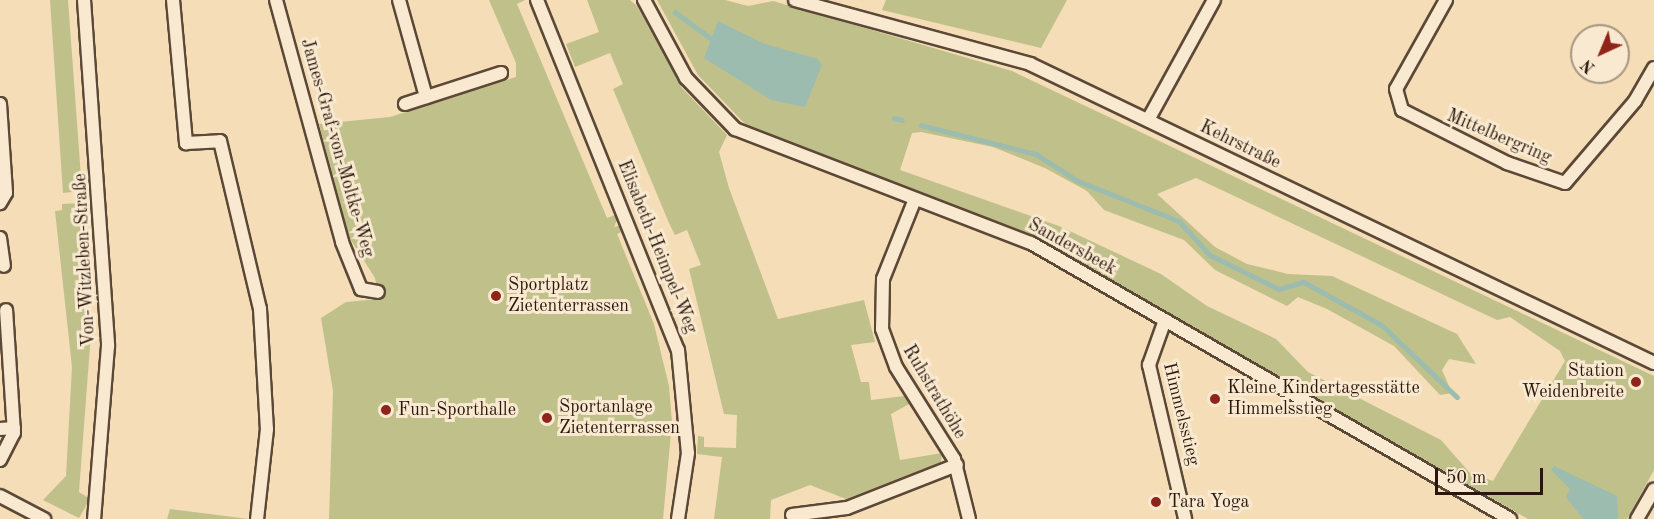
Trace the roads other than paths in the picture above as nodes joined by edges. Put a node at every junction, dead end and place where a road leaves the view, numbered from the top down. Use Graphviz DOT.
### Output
graph roads {
  1 [pos="84,0"];
  2 [pos="173,0"];
  3 [pos="276,0"];
  4 [pos="399,0"];
  5 [pos="537,0"];
  6 [pos="644,0"];
  7 [pos="795,0"];
  8 [pos="1214,0"];
  9 [pos="1446,0"];
  10 [pos="1654,68"];
  11 [pos="501,73"];
  12 [pos="426,97"];
  13 [pos="0,104"];
  14 [pos="405,104"];
  15 [pos="1148,120"];
  16 [pos="915,199"];
  17 [pos="0,203"];
  18 [pos="0,238"];
  19 [pos="4,266"];
  20 [pos="378,292"];
  21 [pos="6,310"];
  22 [pos="1165,320"];
  23 [pos="1654,363"];
  24 [pos="14,428"];
  25 [pos="0,429"];
  26 [pos="0,460"];
  27 [pos="957,465"];
  28 [pos="1654,489"];
  29 [pos="0,496"];
  30 [pos="792,515"];
  31 [pos="44,519"];
  32 [pos="94,519"];
  33 [pos="257,519"];
  34 [pos="678,519"];
  35 [pos="969,519"];
  36 [pos="1185,519"];
  37 [pos="1510,519"];
  38 [pos="1637,519"];
  1 -- 32 [label="street, Von-Witzleben-Straße"];
  2 -- 33 [label="street"];
  3 -- 20 [label="street, James-Graf-von-Moltke-Weg"];
  4 -- 12 [label="street"];
  5 -- 34 [label="street, Elisabeth-Heimpel-Weg"];
  6 -- 16 [label="street, Sandersbeek"];
  7 -- 15 [label="street, Kehrstraße"];
  8 -- 15 [label="street"];
  9 -- 10 [label="street, Mittelbergring"];
  11 -- 12 [label="street"];
  12 -- 14 [label="street"];
  13 -- 17 [label="street"];
  15 -- 23 [label="street, Kehrstraße"];
  16 -- 22 [label="street, Sandersbeek"];
  16 -- 27 [label="street, Ruhstrathöhe"];
  18 -- 19 [label="street"];
  21 -- 24 [label="street"];
  22 -- 36 [label="street, Himmelsstieg"];
  22 -- 37 [label="street, Sandersbeek"];
  24 -- 25 [label="street"];
  24 -- 26 [label="street"];
  27 -- 30 [label="street, Ruhstrathöhe"];
  27 -- 35 [label="street, Ruhstrathöhe"];
  28 -- 38 [label="street"];
  29 -- 31 [label="street"];
}
